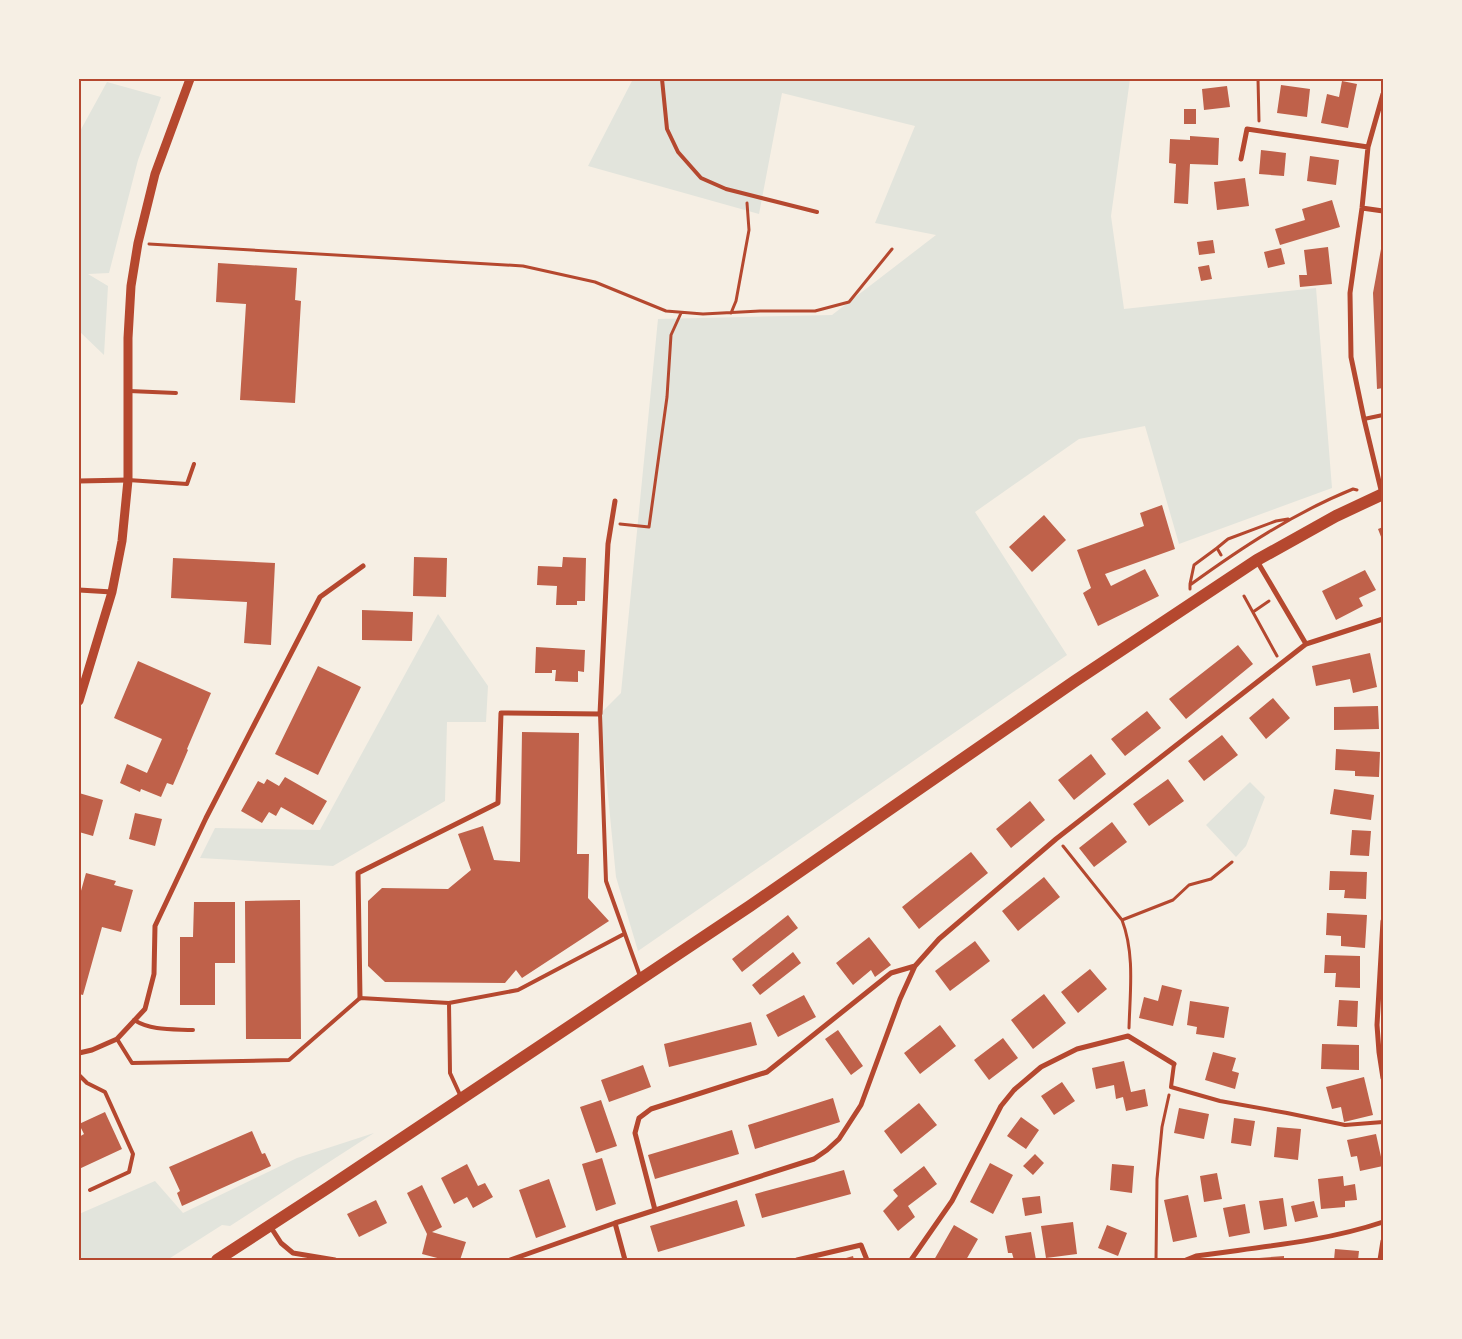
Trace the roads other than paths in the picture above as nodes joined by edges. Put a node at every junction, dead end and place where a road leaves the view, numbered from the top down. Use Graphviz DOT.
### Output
graph roads {
  1 [pos="190,79"];
  2 [pos="662,79"];
  3 [pos="1383,94"];
  4 [pos="1368,147"];
  5 [pos="1241,159"];
  6 [pos="1362,208"];
  7 [pos="1383,211"];
  8 [pos="817,212"];
  9 [pos="127,390"];
  10 [pos="176,393"];
  11 [pos="1383,415"];
  12 [pos="1364,419"];
  13 [pos="194,464"];
  14 [pos="128,480"];
  15 [pos="79,481"];
  16 [pos="1383,494"];
  17 [pos="615,501"];
  18 [pos="1257,560"];
  19 [pos="363,566"];
  20 [pos="79,590"];
  21 [pos="112,592"];
  22 [pos="1383,618"];
  23 [pos="1306,644"];
  24 [pos="79,701"];
  25 [pos="600,714"];
  26 [pos="1383,921"];
  27 [pos="624,934"];
  28 [pos="915,966"];
  29 [pos="641,978"];
  30 [pos="360,998"];
  31 [pos="449,1003"];
  32 [pos="134,1020"];
  33 [pos="193,1030"];
  34 [pos="117,1039"];
  35 [pos="79,1053"];
  36 [pos="1174,1064"];
  37 [pos="79,1075"];
  38 [pos="1383,1078"];
  39 [pos="462,1098"];
  40 [pos="1383,1122"];
  41 [pos="90,1190"];
  42 [pos="655,1210"];
  43 [pos="1383,1222"];
  44 [pos="615,1223"];
  45 [pos="269,1226"];
  46 [pos="1383,1241"];
  47 [pos="217,1260"];
  48 [pos="335,1260"];
  49 [pos="510,1260"];
  50 [pos="625,1260"];
  51 [pos="797,1260"];
  52 [pos="867,1260"];
  53 [pos="910,1260"];
  54 [pos="1186,1260"];
  55 [pos="1380,1260"];
  1 -- 9 [label="street"];
  2 -- 8 [label="lane"];
  3 -- 4 [label="street"];
  4 -- 5 [label="street"];
  4 -- 6 [label="street"];
  6 -- 7 [label="street"];
  6 -- 12 [label="street"];
  9 -- 10 [label="lane"];
  9 -- 14 [label="street"];
  11 -- 12 [label="lane"];
  12 -- 16 [label="street"];
  13 -- 14 [label="lane"];
  14 -- 15 [label="street"];
  14 -- 21 [label="street"];
  16 -- 18 [label="main road"];
  17 -- 25 [label="street"];
  18 -- 23 [label="street"];
  18 -- 29 [label="main road"];
  19 -- 32 [label="street"];
  20 -- 21 [label="street"];
  21 -- 24 [label="street"];
  22 -- 23 [label="street"];
  23 -- 28 [label="street"];
  25 -- 27 [label="lane"];
  25 -- 30 [label="street"];
  26 -- 38 [label="street"];
  27 -- 29 [label="lane"];
  27 -- 31 [label="lane"];
  28 -- 42 [label="street"];
  28 -- 42 [label="street"];
  29 -- 39 [label="main road"];
  30 -- 31 [label="lane"];
  30 -- 34 [label="lane"];
  31 -- 39 [label="lane"];
  32 -- 33 [label="lane"];
  32 -- 34 [label="street"];
  34 -- 35 [label="street"];
  36 -- 40 [label="lane"];
  36 -- 53 [label="street"];
  37 -- 41 [label="lane"];
  39 -- 45 [label="main road"];
  42 -- 44 [label="street"];
  43 -- 54 [label="street"];
  44 -- 49 [label="street"];
  44 -- 50 [label="street"];
  45 -- 47 [label="main road"];
  45 -- 48 [label="street"];
  46 -- 55 [label="street"];
  51 -- 52 [label="street"];
}
